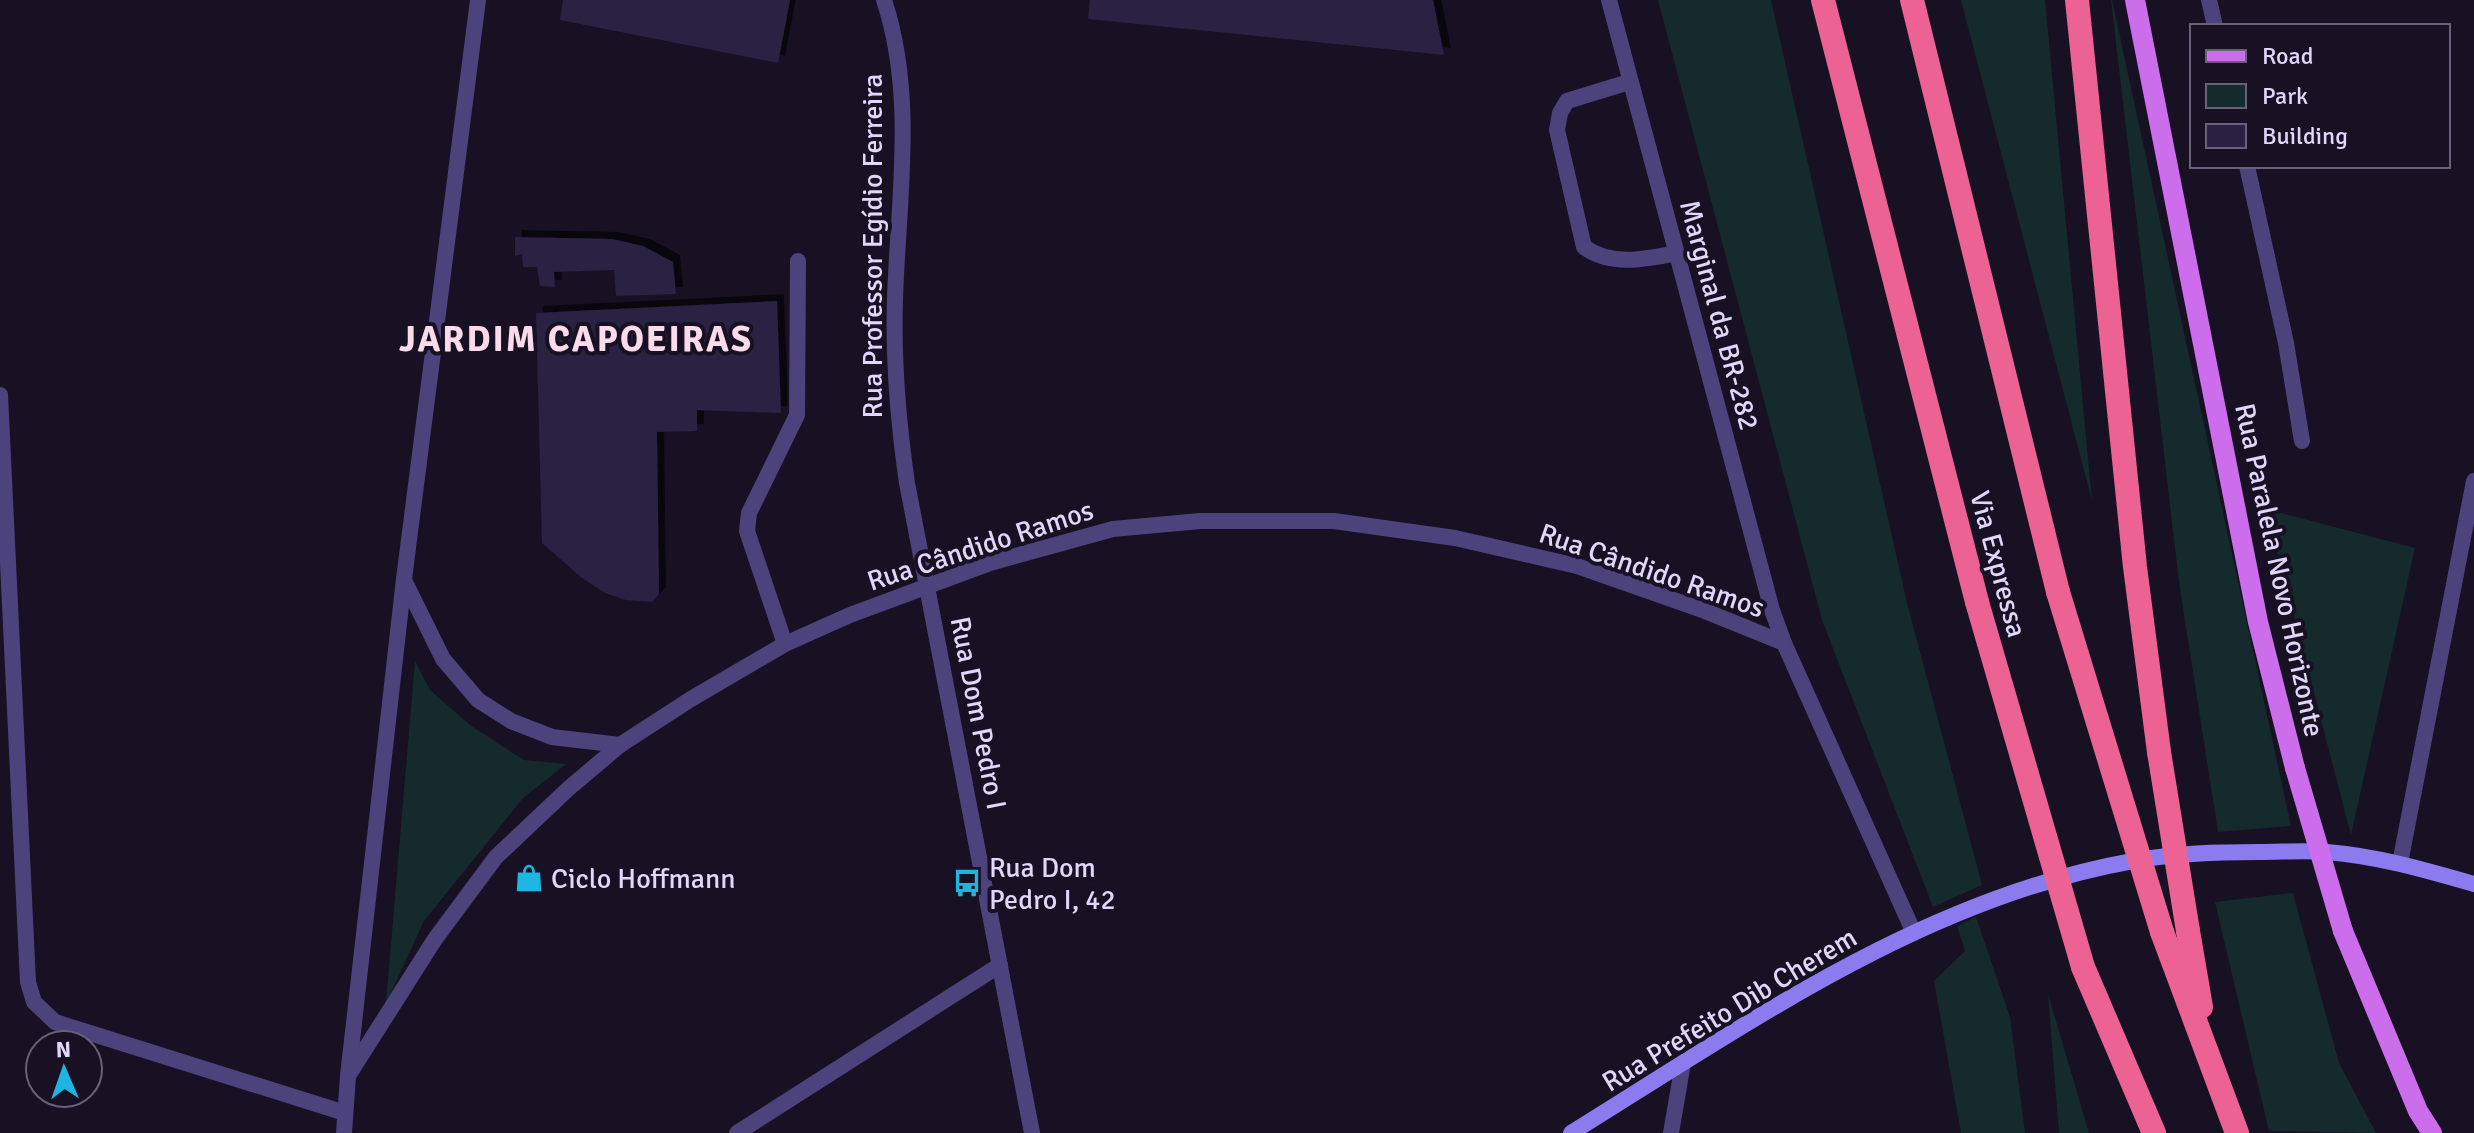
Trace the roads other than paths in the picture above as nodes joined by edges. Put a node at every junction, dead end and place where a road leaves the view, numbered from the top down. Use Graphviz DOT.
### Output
graph roads {
  1 [pos="478,0"];
  2 [pos="884,0"];
  3 [pos="1609,0"];
  4 [pos="1823,0"];
  5 [pos="1912,0"];
  6 [pos="2077,0"];
  7 [pos="2135,0"];
  8 [pos="2209,0"];
  9 [pos="2215,24"];
  10 [pos="1629,82"];
  11 [pos="2247,168"];
  12 [pos="1677,253"];
  13 [pos="798,261"];
  14 [pos="0,395"];
  15 [pos="2302,441"];
  16 [pos="2474,481"];
  17 [pos="404,579"];
  18 [pos="928,586"];
  19 [pos="1784,643"];
  20 [pos="785,644"];
  21 [pos="620,745"];
  22 [pos="2400,863"];
  23 [pos="2474,884"];
  24 [pos="1914,933"];
  25 [pos="1000,965"];
  26 [pos="2209,1061"];
  27 [pos="1683,1063"];
  28 [pos="348,1076"];
  29 [pos="345,1113"];
  30 [pos="344,1133"];
  31 [pos="737,1133"];
  32 [pos="1032,1133"];
  33 [pos="1571,1133"];
  34 [pos="1671,1133"];
  35 [pos="2154,1133"];
  36 [pos="2237,1133"];
  37 [pos="2432,1133"];
  1 -- 17 [label="street"];
  2 -- 18 [label="street, Rua Professor Egídio Ferreira"];
  3 -- 10 [label="street, Marginal da BR-282"];
  4 -- 35 [label="highway, Via Expressa, bridge"];
  5 -- 26 [label="highway, Via Expressa, bridge"];
  6 -- 26 [label="highway, bridge"];
  7 -- 37 [label="main road, Rua Paralela Novo Horizonte, bridge"];
  8 -- 9 [label="street"];
  10 -- 12 [label="street, Marginal da BR-282"];
  10 -- 12 [label="street"];
  11 -- 15 [label="street"];
  12 -- 19 [label="street, Marginal da BR-282"];
  13 -- 20 [label="street"];
  14 -- 29 [label="street"];
  16 -- 22 [label="street"];
  17 -- 21 [label="street"];
  17 -- 28 [label="street"];
  18 -- 19 [label="street, Rua Cândido Ramos"];
  18 -- 20 [label="street, Rua Cândido Ramos"];
  18 -- 25 [label="street, Rua Dom Pedro I"];
  19 -- 24 [label="street, Rua Cândido Ramos"];
  20 -- 21 [label="street, Rua Cândido Ramos"];
  21 -- 28 [label="street, Rua Cândido Ramos"];
  22 -- 23 [label="main road, Rua Prefeito Dib Cherem"];
  22 -- 24 [label="main road, Rua Prefeito Dib Cherem"];
  24 -- 27 [label="main road, Rua Prefeito Dib Cherem"];
  25 -- 31 [label="street"];
  25 -- 32 [label="street, Rua Dom Pedro I"];
  26 -- 36 [label="highway, Via Expressa"];
  27 -- 33 [label="main road, Rua Prefeito Dib Cherem"];
  27 -- 34 [label="street"];
  28 -- 29 [label="street, Rua Cândido Ramos"];
  29 -- 30 [label="street, Rua Cândido Ramos"];
}
